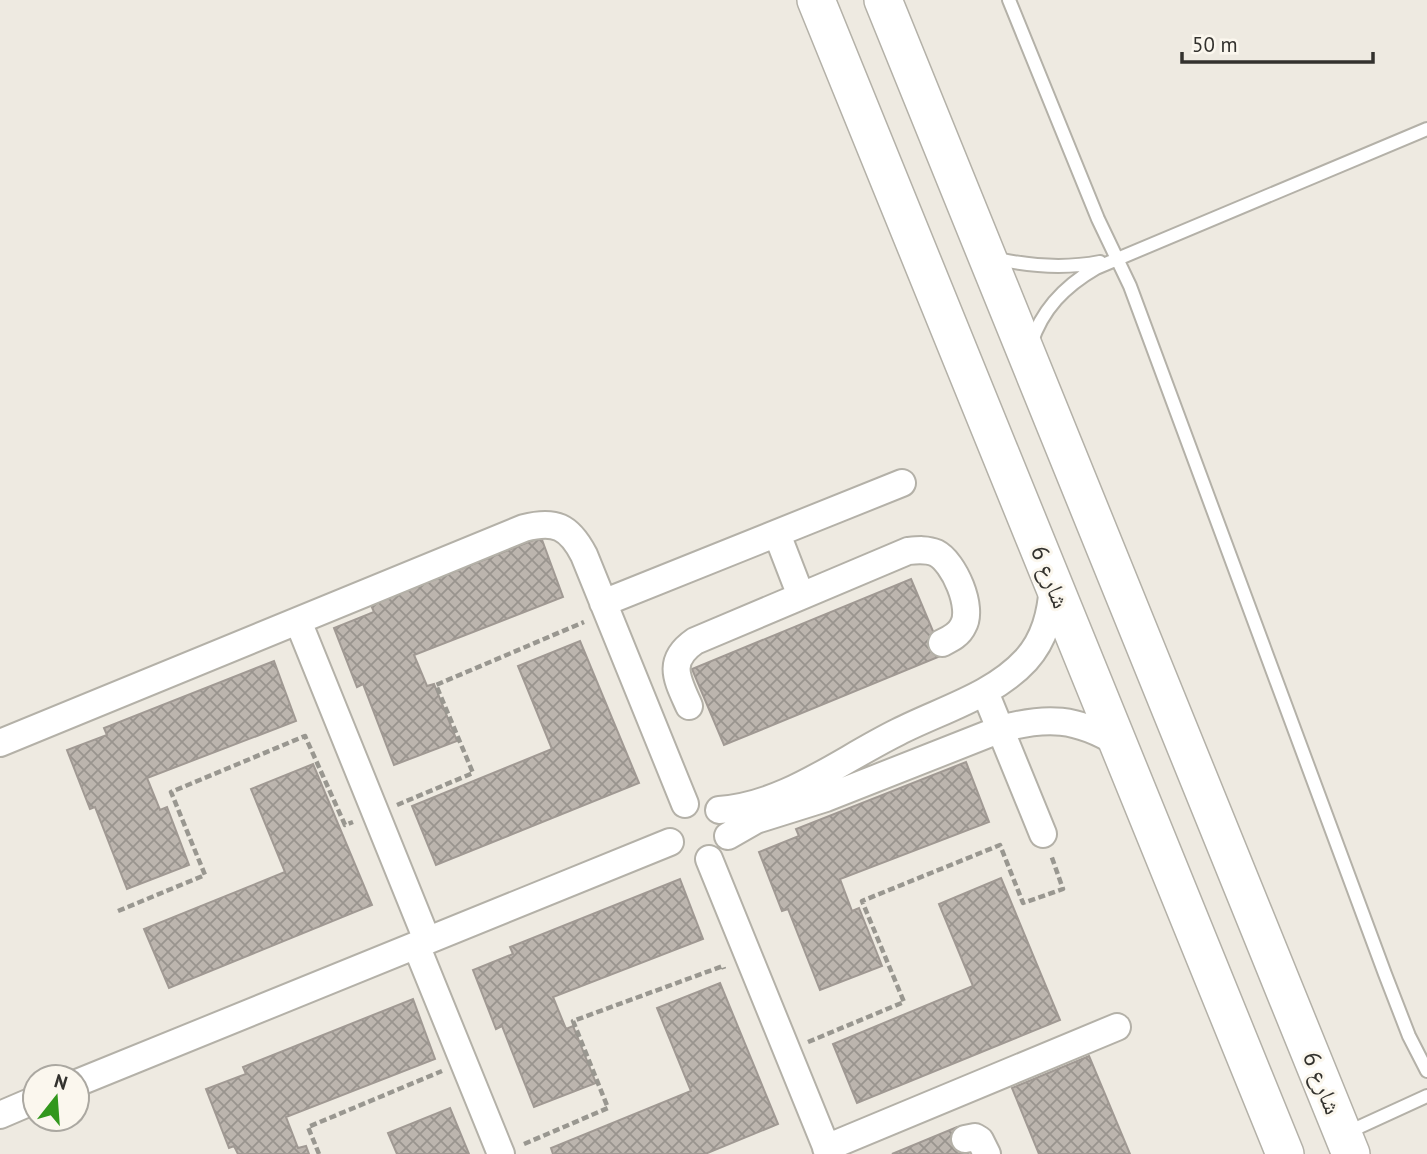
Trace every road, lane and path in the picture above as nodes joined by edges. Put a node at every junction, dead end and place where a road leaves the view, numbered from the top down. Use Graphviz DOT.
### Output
graph roads {
  1 [pos="816,0"];
  2 [pos="883,0"];
  3 [pos="1009,0"];
  4 [pos="1427,130"];
  5 [pos="988,257"];
  6 [pos="1117,259"];
  7 [pos="1028,355"];
  8 [pos="902,484"];
  9 [pos="777,534"];
  10 [pos="1053,585"];
  11 [pos="801,596"];
  12 [pos="603,603"];
  13 [pos="298,621"];
  14 [pos="942,643"];
  15 [pos="985,692"];
  16 [pos="689,706"];
  17 [pos="1001,729"];
  18 [pos="0,743"];
  19 [pos="1118,743"];
  20 [pos="685,804"];
  21 [pos="719,810"];
  22 [pos="1043,834"];
  23 [pos="728,836"];
  24 [pos="670,842"];
  25 [pos="709,859"];
  26 [pos="422,943"];
  27 [pos="727,977"];
  28 [pos="1117,1027"];
  29 [pos="787,1050"];
  30 [pos="446,1069"];
  31 [pos="1427,1071"];
  32 [pos="91,1077"];
  33 [pos="1427,1096"];
  34 [pos="21,1106"];
  35 [pos="0,1115"];
  36 [pos="965,1139"];
  37 [pos="1347,1144"];
  38 [pos="507,1151"];
  39 [pos="828,1151"];
  40 [pos="320,1154"];
  41 [pos="987,1154"];
  42 [pos="1285,1154"];
  1 -- 10 [label="main road, شارع 6"];
  2 -- 5 [label="main road, شارع 6"];
  3 -- 6 [label="lane"];
  4 -- 6 [label="lane"];
  5 -- 6 [label="lane"];
  5 -- 7 [label="main road, شارع 6"];
  6 -- 7 [label="lane"];
  6 -- 31 [label="lane"];
  7 -- 37 [label="main road, شارع 6"];
  8 -- 9 [label="street"];
  9 -- 11 [label="street"];
  9 -- 12 [label="street"];
  10 -- 15 [label="street"];
  10 -- 19 [label="main road, شارع 6"];
  11 -- 14 [label="street"];
  11 -- 16 [label="street"];
  12 -- 13 [label="street"];
  12 -- 20 [label="street"];
  13 -- 18 [label="street"];
  13 -- 26 [label="street"];
  15 -- 17 [label="street"];
  15 -- 21 [label="street"];
  17 -- 19 [label="street"];
  17 -- 22 [label="street"];
  17 -- 23 [label="street"];
  19 -- 42 [label="main road, شارع 6"];
  20 -- 21 [label="street"];
  20 -- 24 [label="street"];
  21 -- 23 [label="street"];
  22 -- 29 [label="path"];
  23 -- 25 [label="street"];
  24 -- 25 [label="street"];
  24 -- 26 [label="street"];
  25 -- 29 [label="street"];
  26 -- 32 [label="street"];
  26 -- 38 [label="street"];
  27 -- 38 [label="path"];
  28 -- 39 [label="street"];
  29 -- 39 [label="street"];
  30 -- 40 [label="path"];
  33 -- 37 [label="lane"];
  34 -- 35 [label="street"];
  36 -- 41 [label="street"];
}
